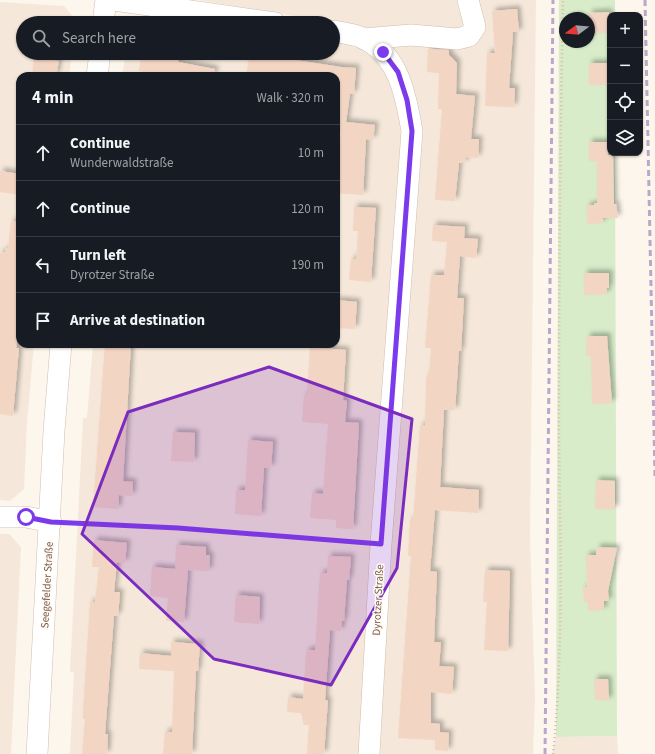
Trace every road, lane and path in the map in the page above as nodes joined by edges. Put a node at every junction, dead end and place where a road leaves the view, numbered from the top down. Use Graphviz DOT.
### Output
graph roads {
  1 [pos="106,0"];
  2 [pos="114,0"];
  3 [pos="468,0"];
  4 [pos="563,0"];
  5 [pos="104,16"];
  6 [pos="227,16"];
  7 [pos="340,34"];
  8 [pos="364,39"];
  9 [pos="99,60"];
  10 [pos="98,72"];
  11 [pos="61,348"];
  12 [pos="0,517"];
  13 [pos="51,522"];
  14 [pos="381,544"];
  15 [pos="37,754"];
  16 [pos="369,754"];
  17 [pos="553,754"];
  1 -- 5 [label="street"];
  2 -- 6 [label="street"];
  3 -- 8 [label="street"];
  4 -- 17 [label="path"];
  7 -- 8 [label="street, Dyrotzer Straße"];
  8 -- 14 [label="street, Dyrotzer Straße"];
  9 -- 10 [label="street"];
  11 -- 13 [label="street, Seegefelder Straße"];
  12 -- 13 [label="street"];
  13 -- 14 [label="path"];
  13 -- 15 [label="street, Seegefelder Straße"];
  14 -- 16 [label="street, Dyrotzer Straße"];
}
